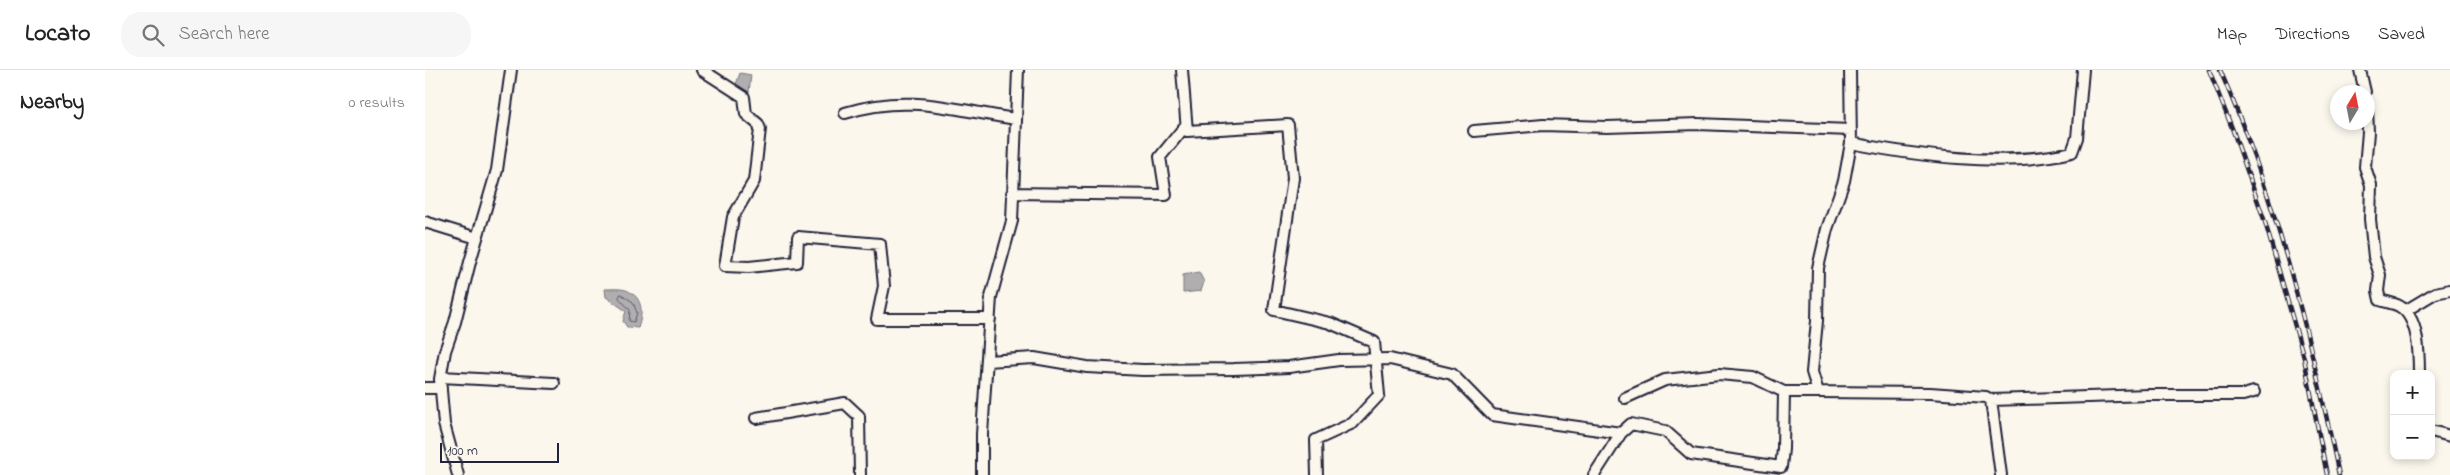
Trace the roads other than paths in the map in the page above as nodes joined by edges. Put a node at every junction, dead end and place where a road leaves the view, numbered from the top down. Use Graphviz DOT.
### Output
graph roads {
  1 [pos="511,70"];
  2 [pos="702,70"];
  3 [pos="1018,70"];
  4 [pos="1182,70"];
  5 [pos="1850,70"];
  6 [pos="2083,70"];
  7 [pos="2360,70"];
  8 [pos="2363,85"];
  9 [pos="845,113"];
  10 [pos="1016,119"];
  11 [pos="1186,125"];
  12 [pos="1851,130"];
  13 [pos="2369,130"];
  14 [pos="1474,131"];
  15 [pos="1851,143"];
  16 [pos="1013,193"];
  17 [pos="425,222"];
  18 [pos="477,238"];
  19 [pos="2450,290"];
  20 [pos="2405,311"];
  21 [pos="990,319"];
  22 [pos="1375,359"];
  23 [pos="987,361"];
  24 [pos="2418,370"];
  25 [pos="441,377"];
  26 [pos="553,383"];
  27 [pos="425,388"];
  28 [pos="441,388"];
  29 [pos="1784,392"];
  30 [pos="1818,392"];
  31 [pos="2254,392"];
  32 [pos="1625,398"];
  33 [pos="1991,400"];
  34 [pos="755,418"];
  35 [pos="2435,432"];
  36 [pos="1621,433"];
  37 [pos="2450,436"];
  38 [pos="458,475"];
  39 [pos="860,475"];
  40 [pos="983,475"];
  41 [pos="1317,475"];
  42 [pos="1594,475"];
  43 [pos="2001,475"];
  1 -- 18 [label="street"];
  2 -- 21 [label="street"];
  3 -- 10 [label="street"];
  4 -- 11 [label="street"];
  5 -- 12 [label="street"];
  6 -- 15 [label="street"];
  7 -- 8 [label="street"];
  9 -- 10 [label="street"];
  10 -- 16 [label="street"];
  11 -- 16 [label="street"];
  11 -- 22 [label="street"];
  12 -- 14 [label="street"];
  12 -- 15 [label="street"];
  13 -- 20 [label="street"];
  15 -- 30 [label="street"];
  16 -- 21 [label="street"];
  17 -- 18 [label="street"];
  18 -- 25 [label="street"];
  19 -- 20 [label="street"];
  20 -- 24 [label="street"];
  21 -- 23 [label="street"];
  22 -- 23 [label="street"];
  22 -- 36 [label="street"];
  22 -- 41 [label="street"];
  23 -- 40 [label="street"];
  25 -- 26 [label="street"];
  25 -- 28 [label="street"];
  27 -- 28 [label="street"];
  28 -- 38 [label="street"];
  29 -- 30 [label="street"];
  29 -- 32 [label="street"];
  29 -- 36 [label="street"];
  30 -- 33 [label="street"];
  31 -- 33 [label="street"];
  33 -- 43 [label="street"];
  34 -- 39 [label="street"];
  35 -- 37 [label="street"];
  36 -- 42 [label="street"];
}
